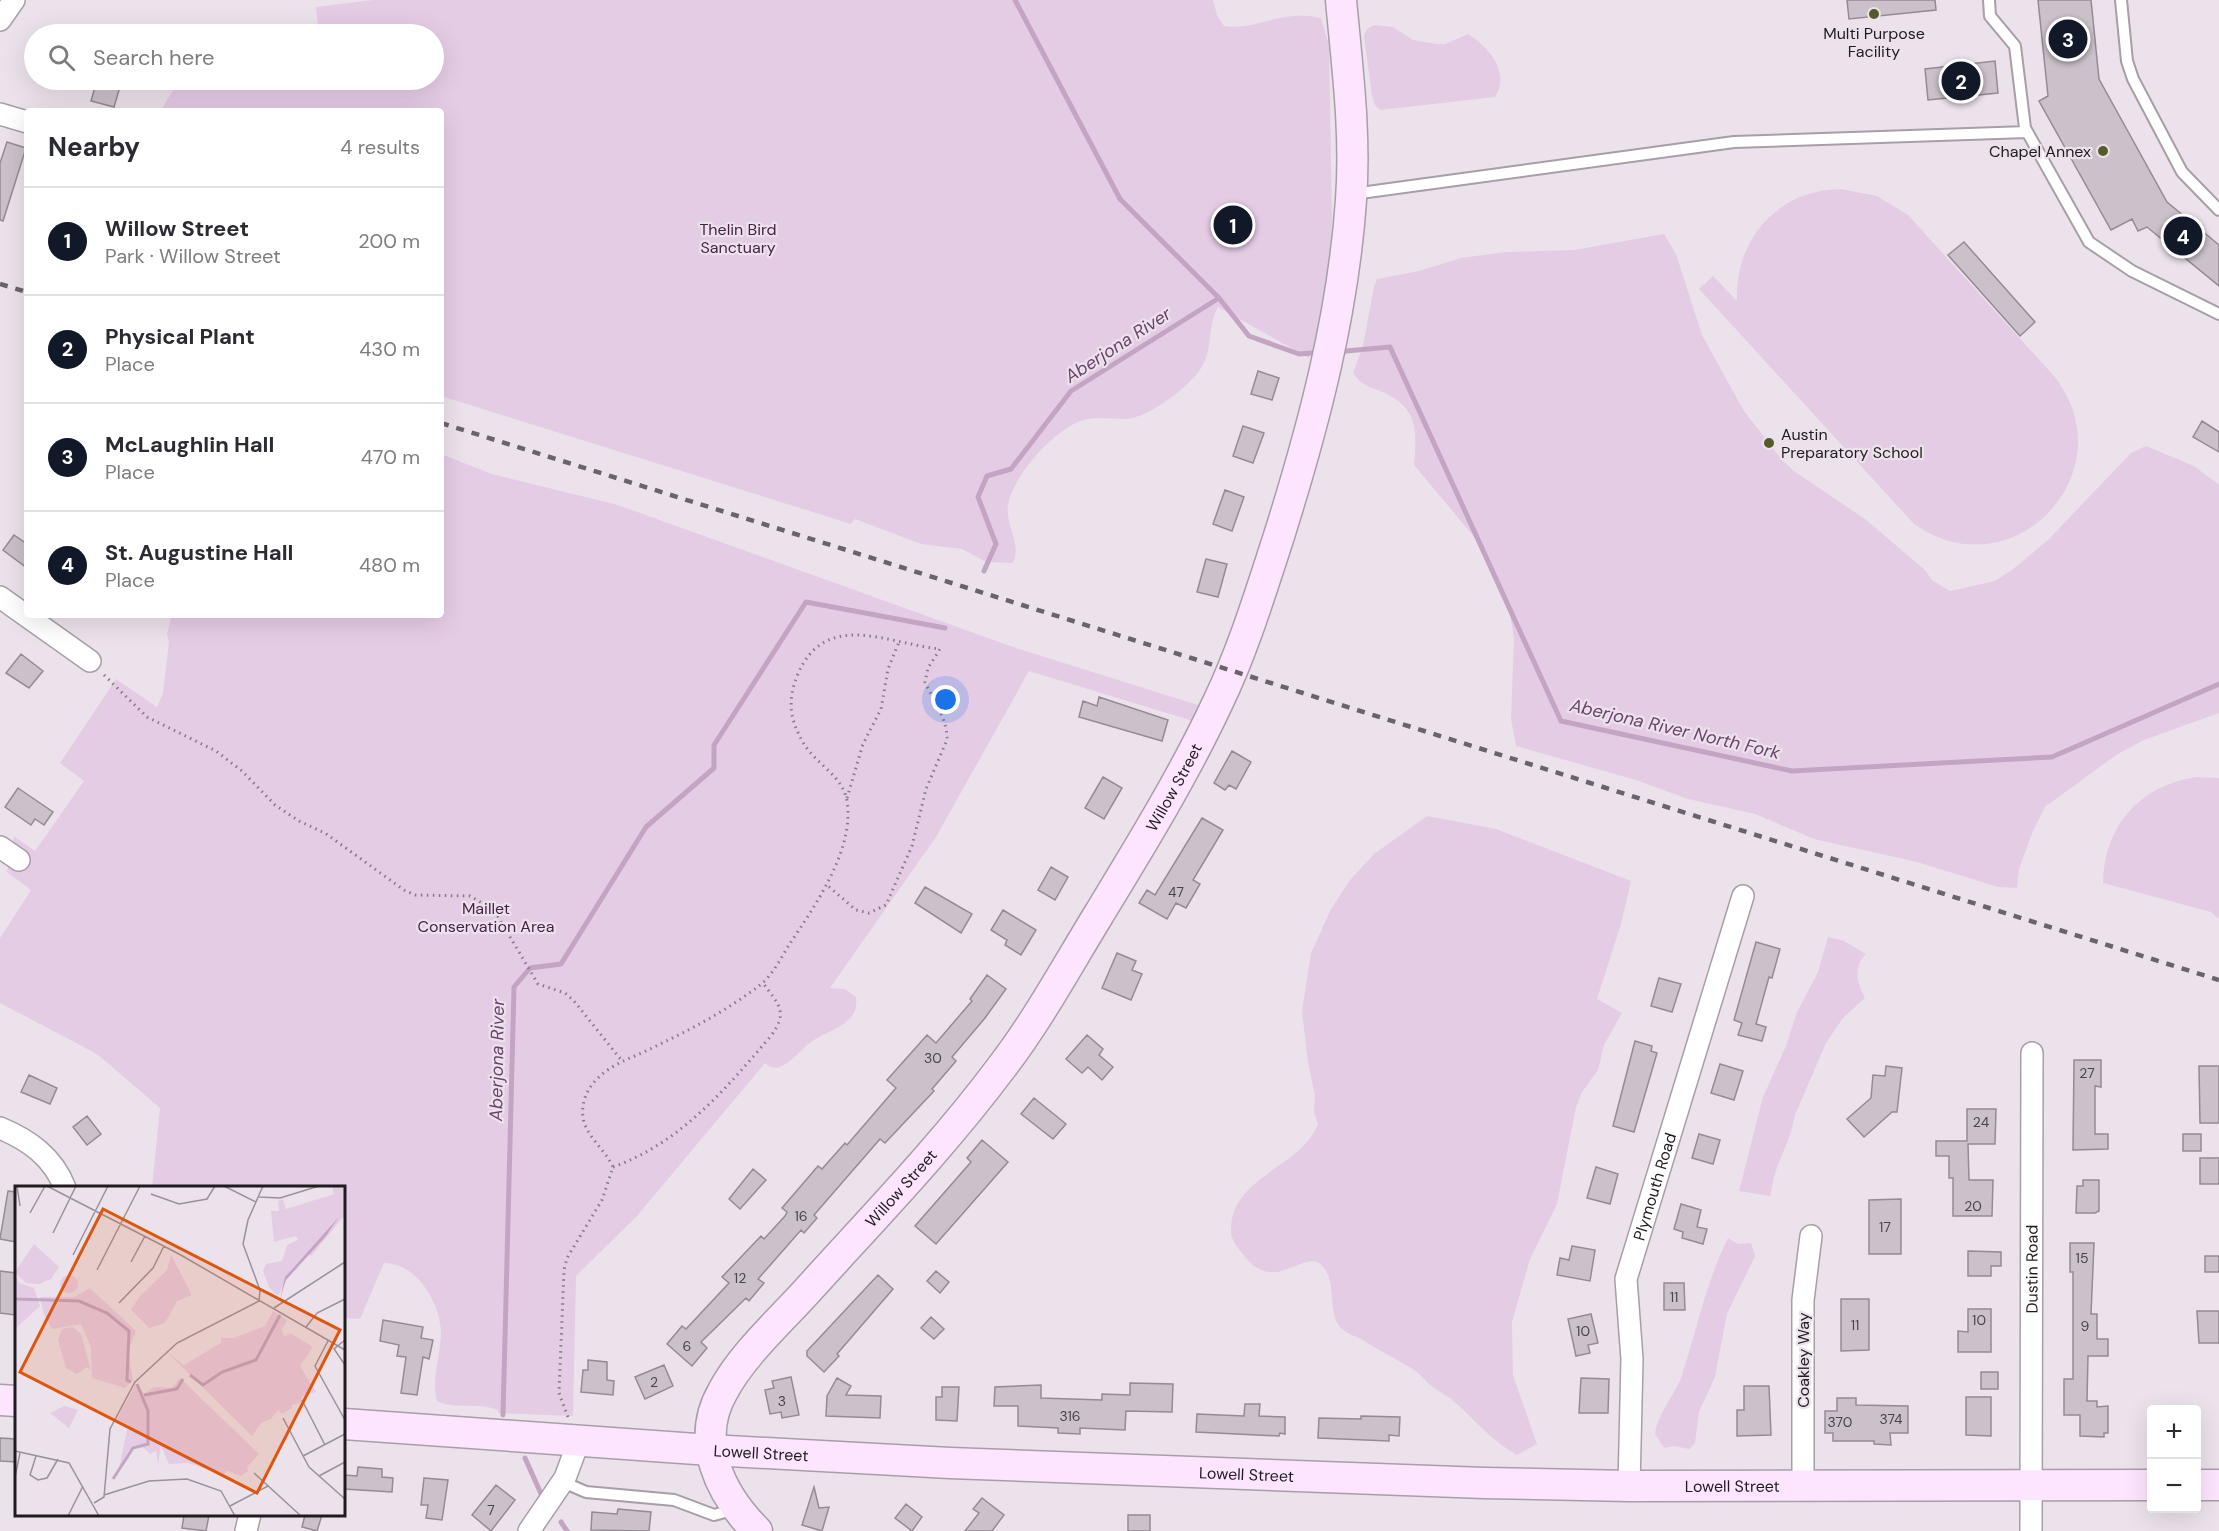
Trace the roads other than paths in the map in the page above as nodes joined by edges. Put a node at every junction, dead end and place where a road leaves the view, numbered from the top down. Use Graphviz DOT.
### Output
graph roads {
  1 [pos="14,0"];
  2 [pos="1341,0"];
  3 [pos="1989,0"];
  4 [pos="2121,0"];
  5 [pos="0,20"];
  6 [pos="0,114"];
  7 [pos="24,121"];
  8 [pos="2027,132"];
  9 [pos="1352,194"];
  10 [pos="2219,210"];
  11 [pos="2219,314"];
  12 [pos="0,597"];
  13 [pos="24,614"];
  14 [pos="30,618"];
  15 [pos="90,661"];
  16 [pos="0,846"];
  17 [pos="20,860"];
  18 [pos="1743,896"];
  19 [pos="2032,1053"];
  20 [pos="0,1128"];
  21 [pos="64,1186"];
  22 [pos="1811,1236"];
  23 [pos="0,1400"];
  24 [pos="15,1401"];
  25 [pos="345,1424"];
  26 [pos="578,1443"];
  27 [pos="710,1450"];
  28 [pos="563,1482"];
  29 [pos="1803,1485"];
  30 [pos="2147,1485"];
  31 [pos="2201,1485"];
  32 [pos="2219,1485"];
  33 [pos="1629,1486"];
  34 [pos="2031,1486"];
  35 [pos="738,1508"];
  36 [pos="250,1516"];
  37 [pos="246,1531"];
  38 [pos="528,1531"];
  39 [pos="757,1531"];
  40 [pos="2031,1531"];
  1 -- 5 [label="street"];
  2 -- 9 [label="main road, Willow Street"];
  3 -- 8 [label="lane"];
  4 -- 10 [label="lane"];
  6 -- 7 [label="street"];
  8 -- 9 [label="lane"];
  8 -- 11 [label="lane"];
  9 -- 27 [label="main road, Willow Street"];
  12 -- 13 [label="street"];
  14 -- 15 [label="street"];
  16 -- 17 [label="street"];
  18 -- 33 [label="street, Plymouth Road"];
  19 -- 34 [label="street, Dustin Road"];
  20 -- 21 [label="street"];
  22 -- 29 [label="street, Coakley Way"];
  23 -- 24 [label="main road"];
  25 -- 26 [label="main road, Lowell Street"];
  26 -- 27 [label="main road, Lowell Street"];
  26 -- 28 [label="street"];
  27 -- 33 [label="main road, Lowell Street"];
  27 -- 35 [label="main road"];
  28 -- 35 [label="lane"];
  28 -- 38 [label="street"];
  29 -- 33 [label="main road, Lowell Street"];
  29 -- 34 [label="main road, Lowell Street"];
  30 -- 34 [label="main road, Lowell Street"];
  31 -- 32 [label="main road"];
  34 -- 40 [label="street, Dustin Road"];
  35 -- 39 [label="main road"];
  36 -- 37 [label="street"];
}
